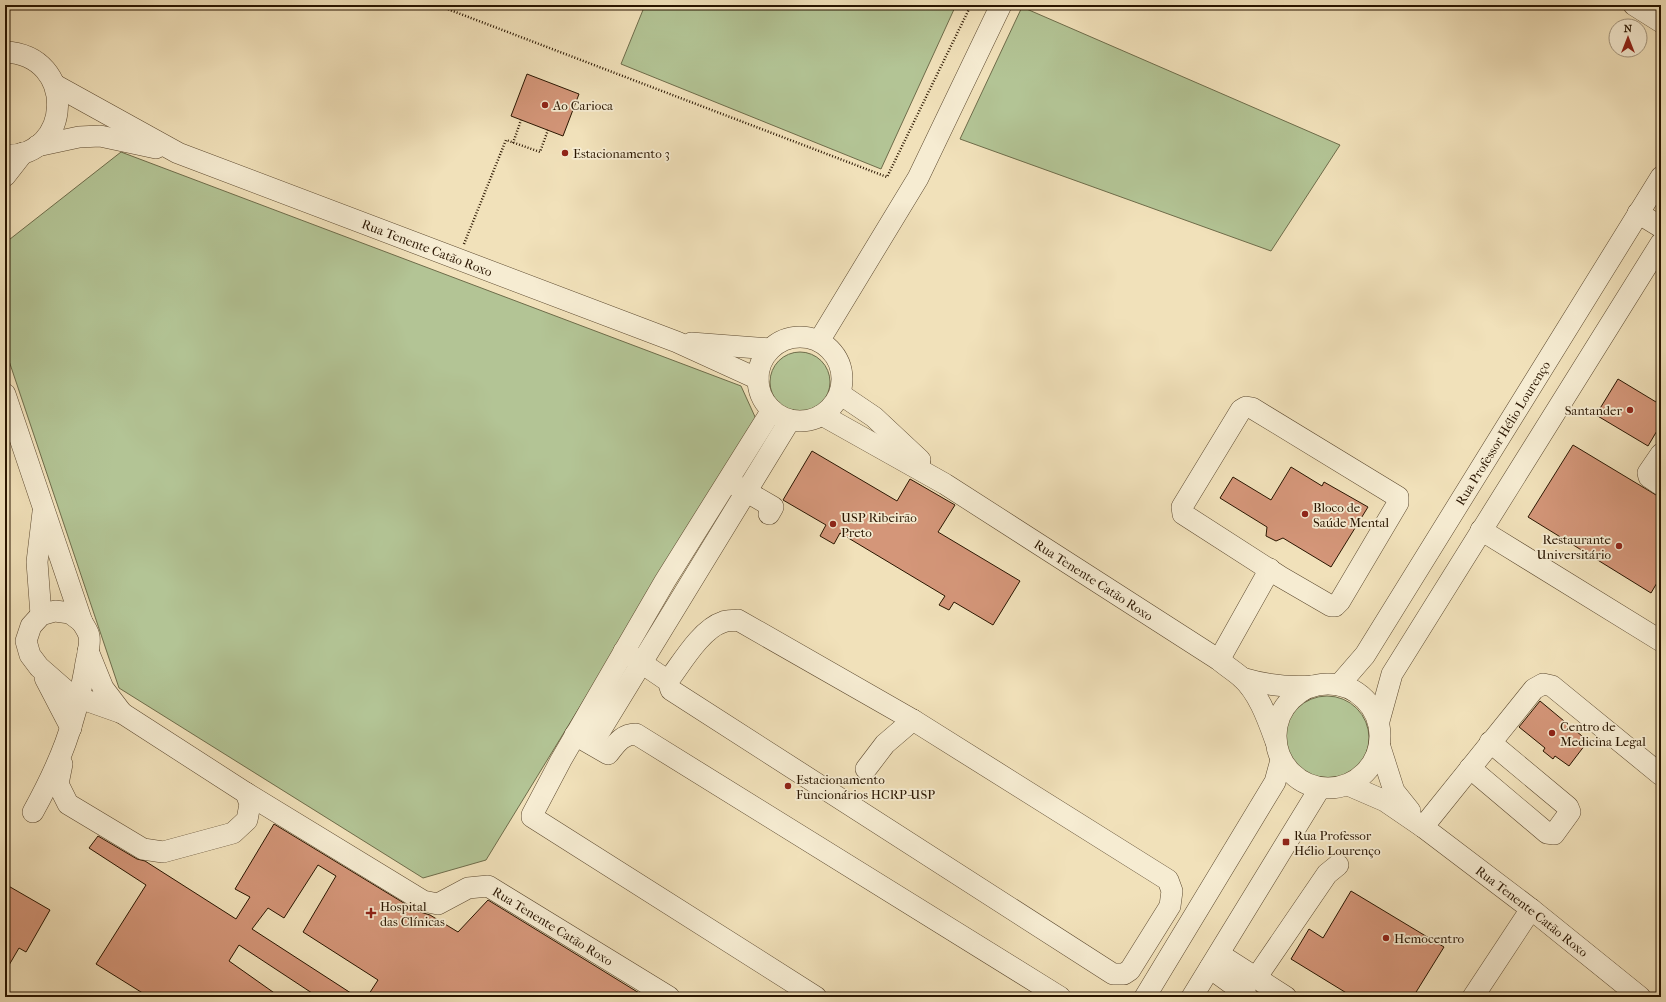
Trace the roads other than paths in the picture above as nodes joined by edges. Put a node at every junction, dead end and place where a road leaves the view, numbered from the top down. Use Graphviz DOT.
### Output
graph roads {
  1 [pos="1001,5"];
  2 [pos="1634,5"];
  3 [pos="1661,22"];
  4 [pos="5,52"];
  5 [pos="55,85"];
  6 [pos="22,151"];
  7 [pos="178,153"];
  8 [pos="5,176"];
  9 [pos="1661,176"];
  10 [pos="1638,213"];
  11 [pos="1661,227"];
  12 [pos="1661,243"];
  13 [pos="819,341"];
  14 [pos="677,342"];
  15 [pos="770,349"];
  16 [pos="758,379"];
  17 [pos="5,394"];
  18 [pos="840,394"];
  19 [pos="772,410"];
  20 [pos="822,415"];
  21 [pos="790,420"];
  22 [pos="1661,454"];
  23 [pos="728,481"];
  24 [pos="945,484"];
  25 [pos="1661,485"];
  26 [pos="746,491"];
  27 [pos="44,505"];
  28 [pos="769,514"];
  29 [pos="1481,530"];
  30 [pos="692,537"];
  31 [pos="711,548"];
  32 [pos="678,561"];
  33 [pos="1270,569"];
  34 [pos="697,572"];
  35 [pos="656,597"];
  36 [pos="675,608"];
  37 [pos="41,615"];
  38 [pos="82,622"];
  39 [pos="1661,641"];
  40 [pos="88,651"];
  41 [pos="624,651"];
  42 [pos="1219,660"];
  43 [pos="643,664"];
  44 [pos="39,667"];
  45 [pos="1242,678"];
  46 [pos="668,681"];
  47 [pos="1315,685"];
  48 [pos="1339,685"];
  49 [pos="79,699"];
  50 [pos="122,713"];
  51 [pos="913,720"];
  52 [pos="1379,721"];
  53 [pos="71,728"];
  54 [pos="584,739"];
  55 [pos="1490,742"];
  56 [pos="1380,747"];
  57 [pos="64,750"];
  58 [pos="1278,751"];
  59 [pos="1470,768"];
  60 [pos="866,769"];
  61 [pos="1661,775"];
  62 [pos="1348,785"];
  63 [pos="1320,788"];
  64 [pos="246,793"];
  65 [pos="33,812"];
  66 [pos="1423,827"];
  67 [pos="1338,865"];
  68 [pos="1531,909"];
  69 [pos="1215,961"];
  70 [pos="1256,978"];
  71 [pos="669,997"];
  72 [pos="816,997"];
  73 [pos="1060,997"];
  74 [pos="1145,997"];
  75 [pos="1192,997"];
  76 [pos="1244,997"];
  77 [pos="1286,997"];
  78 [pos="1473,997"];
  79 [pos="1640,997"];
  1 -- 13 [label="street"];
  2 -- 3 [label="street"];
  4 -- 5 [label="street"];
  5 -- 6 [label="street"];
  5 -- 7 [label="street, Rua Tenente Catão Roxo"];
  6 -- 7 [label="street, Rua Tenente Catão Roxo"];
  6 -- 8 [label="street"];
  7 -- 14 [label="street, Rua Tenente Catão Roxo"];
  9 -- 10 [label="street, Rua Professor Hélio Lourenço"];
  10 -- 11 [label="street"];
  10 -- 48 [label="street, Rua Professor Hélio Lourenço"];
  12 -- 29 [label="street"];
  13 -- 15 [label="street"];
  13 -- 18 [label="street"];
  14 -- 15 [label="street, Rua Tenente Catão Roxo"];
  14 -- 16 [label="street, Rua Tenente Catão Roxo"];
  15 -- 16 [label="street"];
  16 -- 19 [label="street"];
  17 -- 27 [label="street"];
  18 -- 20 [label="street"];
  18 -- 24 [label="street, Rua Tenente Catão Roxo"];
  19 -- 21 [label="street"];
  19 -- 23 [label="street"];
  20 -- 21 [label="street"];
  20 -- 24 [label="street, Rua Tenente Catão Roxo"];
  21 -- 26 [label="street"];
  22 -- 25 [label="street"];
  23 -- 26 [label="street"];
  23 -- 30 [label="street"];
  24 -- 42 [label="street, Rua Tenente Catão Roxo"];
  26 -- 28 [label="street"];
  26 -- 31 [label="street"];
  27 -- 37 [label="street"];
  27 -- 38 [label="street"];
  29 -- 39 [label="street"];
  29 -- 52 [label="street"];
  30 -- 31 [label="street"];
  30 -- 32 [label="street"];
  31 -- 34 [label="street"];
  32 -- 34 [label="street"];
  32 -- 35 [label="street"];
  33 -- 33 [label="street"];
  33 -- 42 [label="street"];
  34 -- 36 [label="street"];
  35 -- 36 [label="street"];
  35 -- 41 [label="street"];
  36 -- 43 [label="street"];
  37 -- 38 [label="street"];
  37 -- 44 [label="street"];
  38 -- 40 [label="street"];
  40 -- 44 [label="street"];
  40 -- 49 [label="street"];
  40 -- 50 [label="street"];
  41 -- 43 [label="street"];
  41 -- 54 [label="street"];
  42 -- 45 [label="street, Rua Tenente Catão Roxo"];
  43 -- 46 [label="street"];
  43 -- 54 [label="street"];
  44 -- 49 [label="street"];
  44 -- 53 [label="street"];
  45 -- 47 [label="street, Rua Tenente Catão Roxo"];
  45 -- 58 [label="street, Rua Tenente Catão Roxo"];
  46 -- 51 [label="street"];
  46 -- 51 [label="street"];
  47 -- 48 [label="street"];
  47 -- 58 [label="street"];
  48 -- 52 [label="street"];
  49 -- 50 [label="street"];
  49 -- 53 [label="street"];
  50 -- 64 [label="street, Rua Tenente Catão Roxo"];
  51 -- 60 [label="street"];
  52 -- 56 [label="street"];
  53 -- 57 [label="street"];
  54 -- 72 [label="street"];
  54 -- 73 [label="street"];
  55 -- 59 [label="street"];
  55 -- 59 [label="street"];
  55 -- 61 [label="street"];
  56 -- 62 [label="street"];
  56 -- 66 [label="street, Rua Tenente Catão Roxo"];
  57 -- 64 [label="street"];
  57 -- 65 [label="street"];
  58 -- 63 [label="street"];
  58 -- 74 [label="street"];
  59 -- 66 [label="street"];
  62 -- 63 [label="street"];
  62 -- 66 [label="street, Rua Tenente Catão Roxo"];
  63 -- 69 [label="street"];
  64 -- 71 [label="street, Rua Tenente Catão Roxo"];
  66 -- 68 [label="street, Rua Tenente Catão Roxo"];
  67 -- 70 [label="street"];
  68 -- 78 [label="street"];
  68 -- 79 [label="street, Rua Tenente Catão Roxo"];
  69 -- 70 [label="street"];
  69 -- 75 [label="street"];
  69 -- 76 [label="street"];
  70 -- 77 [label="street"];
}
